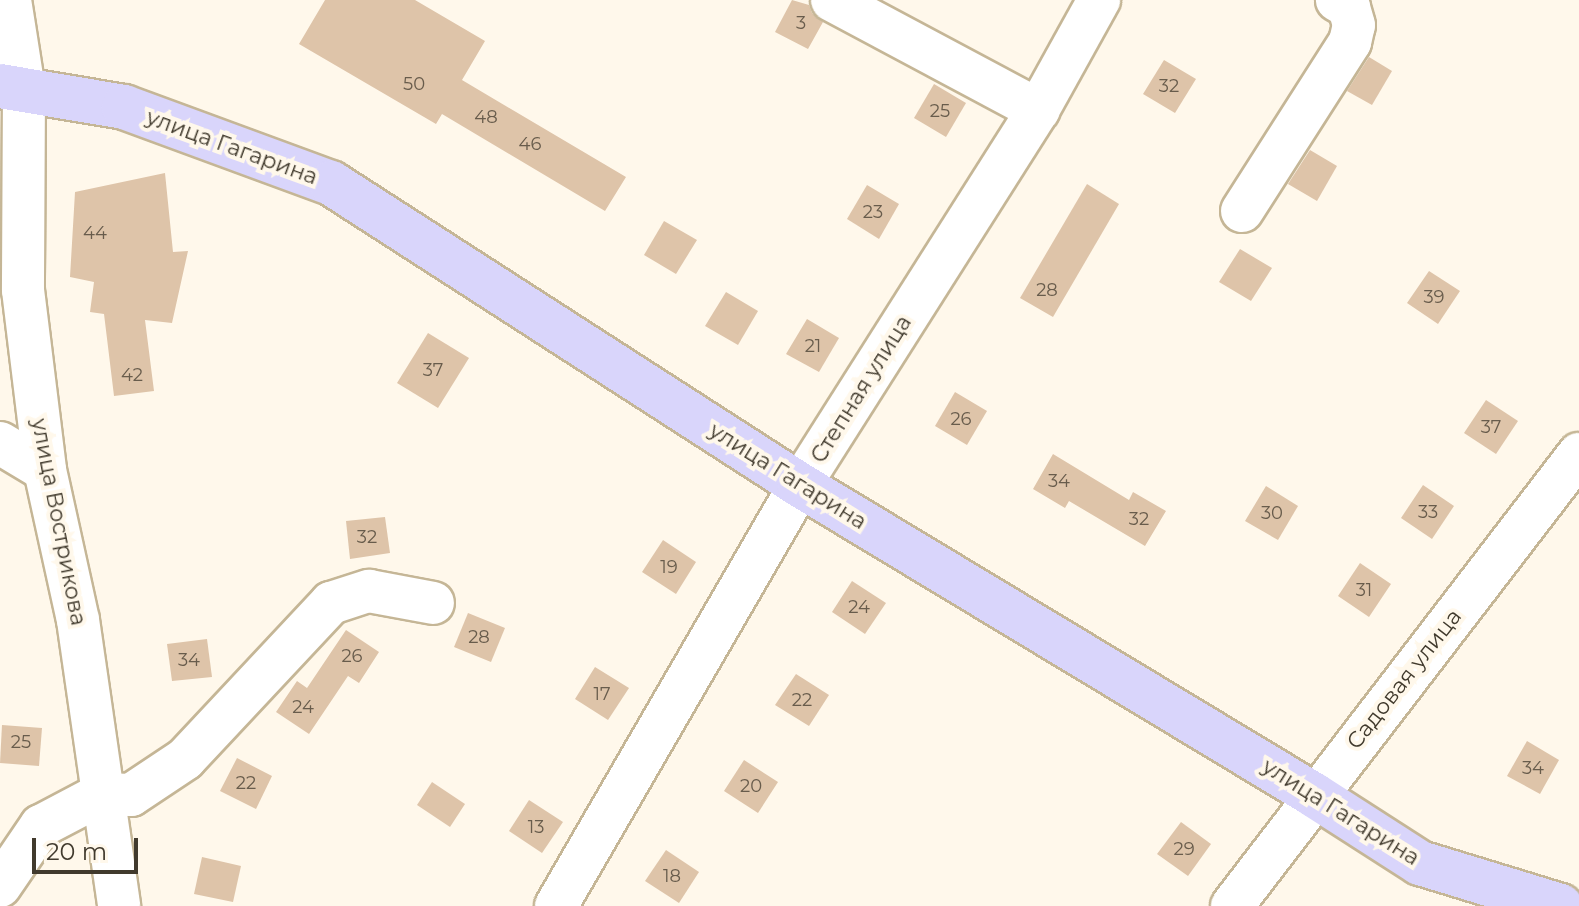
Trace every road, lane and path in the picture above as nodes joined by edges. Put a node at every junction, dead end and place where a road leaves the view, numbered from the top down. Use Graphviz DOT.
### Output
graph roads {
  1 [pos="10,0"];
  2 [pos="832,0"];
  3 [pos="1099,0"];
  4 [pos="1337,0"];
  5 [pos="12,87"];
  6 [pos="1038,110"];
  7 [pos="1242,211"];
  8 [pos="0,443"];
  9 [pos="1579,454"];
  10 [pos="45,470"];
  11 [pos="800,485"];
  12 [pos="433,603"];
  13 [pos="102,794"];
  14 [pos="1314,795"];
  15 [pos="0,886"];
  16 [pos="119,906"];
  17 [pos="556,906"];
  18 [pos="1232,906"];
  19 [pos="1561,906"];
  1 -- 5 [label="street, улица Вострикова"];
  2 -- 6 [label="street"];
  3 -- 6 [label="street, Степная улица"];
  4 -- 7 [label="street"];
  5 -- 10 [label="street, улица Вострикова"];
  5 -- 11 [label="main road, улица Гагарина"];
  6 -- 11 [label="street, Степная улица"];
  8 -- 10 [label="street"];
  9 -- 14 [label="street, Садовая улица"];
  10 -- 13 [label="street, улица Вострикова"];
  11 -- 14 [label="main road, улица Гагарина"];
  11 -- 17 [label="street, Степная улица"];
  12 -- 13 [label="street"];
  13 -- 15 [label="street"];
  13 -- 16 [label="street, улица Вострикова"];
  14 -- 18 [label="street, Садовая улица"];
  14 -- 19 [label="main road, улица Гагарина"];
}
